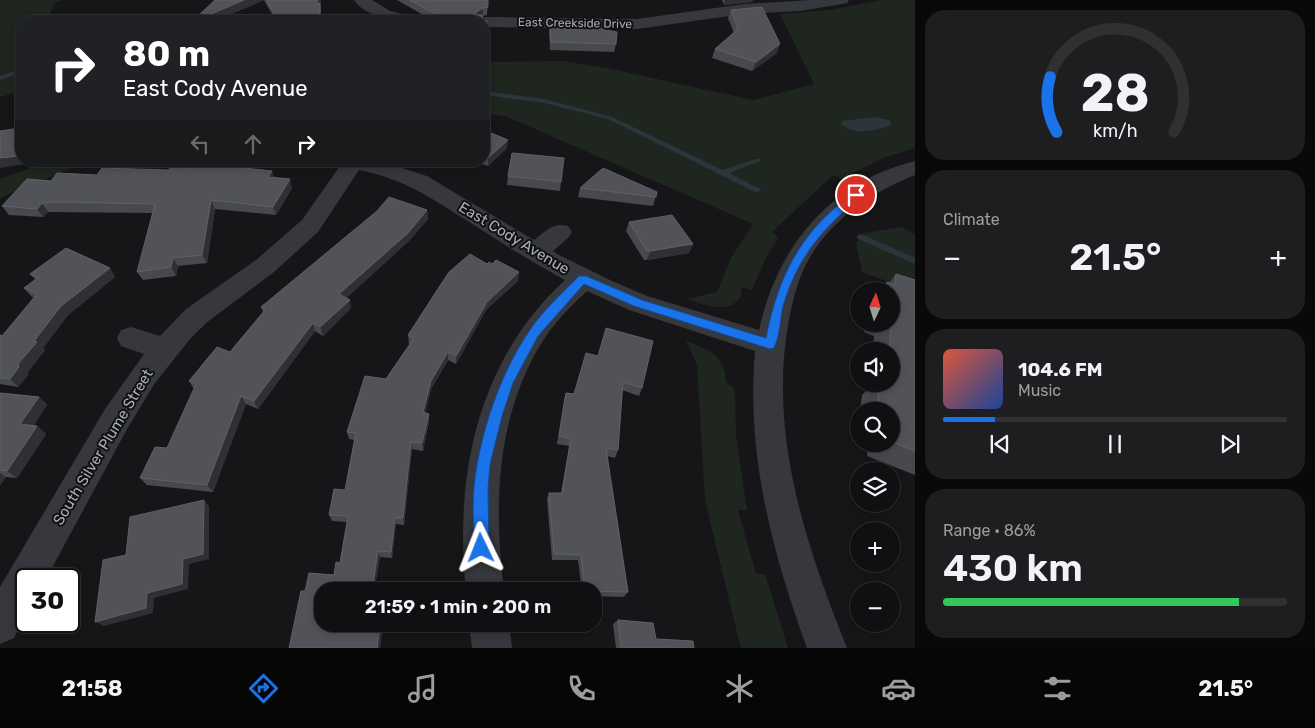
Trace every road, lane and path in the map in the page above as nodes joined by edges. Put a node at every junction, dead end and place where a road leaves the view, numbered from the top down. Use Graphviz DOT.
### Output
graph roads {
  1 [pos="842,0"];
  2 [pos="364,7"];
  3 [pos="386,15"];
  4 [pos="490,21"];
  5 [pos="667,21"];
  6 [pos="683,37"];
  7 [pos="346,167"];
  8 [pos="377,167"];
  9 [pos="915,167"];
  10 [pos="560,232"];
  11 [pos="536,252"];
  12 [pos="582,279"];
  13 [pos="131,338"];
  14 [pos="770,344"];
  15 [pos="165,348"];
  16 [pos="484,582"];
  17 [pos="0,624"];
  18 [pos="490,632"];
  19 [pos="492,648"];
  20 [pos="827,648"];
  1 -- 5 [label="street, East Creekside Drive"];
  2 -- 3 [label="street"];
  4 -- 5 [label="street, East Creekside Drive"];
  5 -- 6 [label="street"];
  7 -- 15 [label="street, South Silver Plume Street"];
  8 -- 11 [label="street, East Cody Avenue"];
  9 -- 14 [label="street"];
  10 -- 11 [label="street"];
  11 -- 12 [label="street, East Cody Avenue"];
  12 -- 14 [label="street, East Cody Avenue"];
  12 -- 16 [label="street"];
  13 -- 15 [label="street"];
  14 -- 20 [label="street"];
  15 -- 17 [label="street, South Silver Plume Street"];
  18 -- 19 [label="street"];
}
